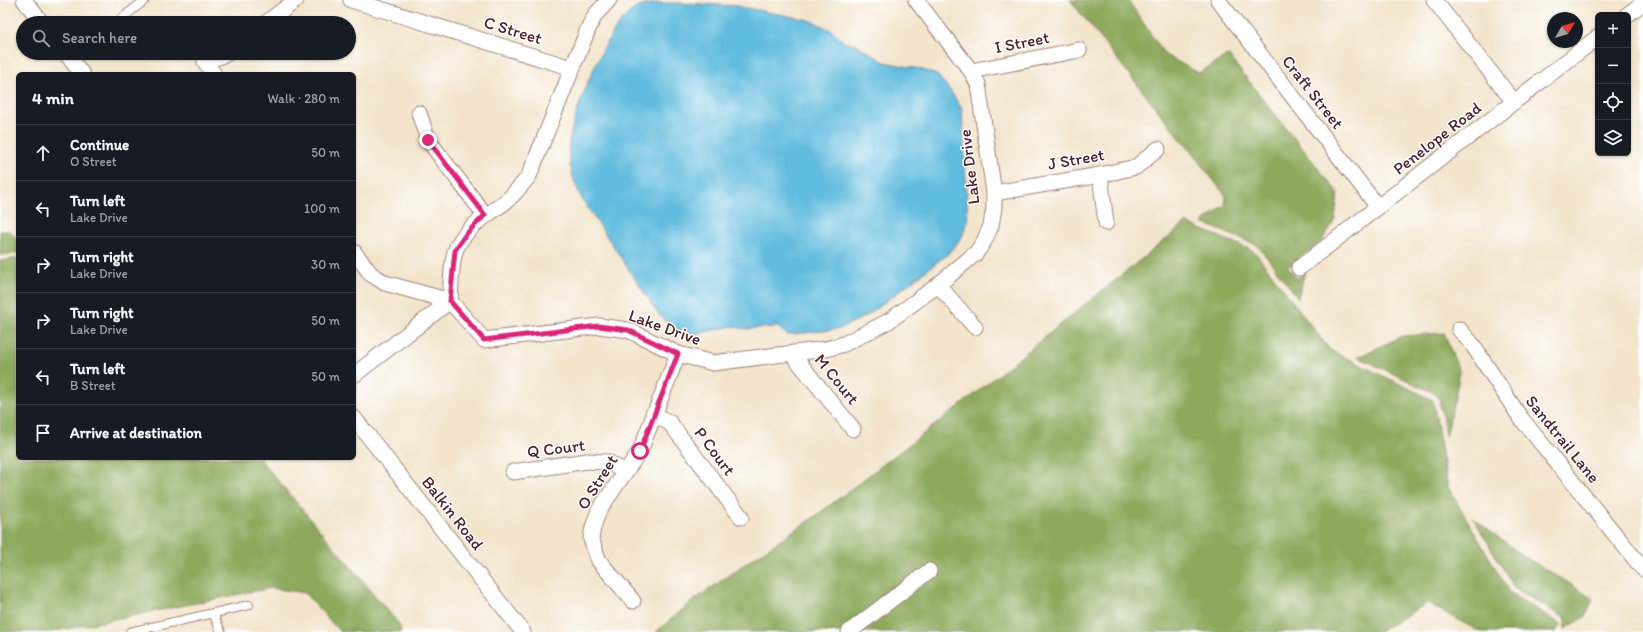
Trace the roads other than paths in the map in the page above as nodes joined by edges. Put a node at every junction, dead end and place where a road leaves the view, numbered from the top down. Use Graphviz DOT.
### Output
graph roads {
  1 [pos="24,0"];
  2 [pos="145,0"];
  3 [pos="296,0"];
  4 [pos="351,0"];
  5 [pos="609,0"];
  6 [pos="916,0"];
  7 [pos="1218,0"];
  8 [pos="1434,0"];
  9 [pos="1643,3"];
  10 [pos="1631,12"];
  11 [pos="37,16"];
  12 [pos="125,16"];
  13 [pos="275,16"];
  14 [pos="1595,39"];
  15 [pos="1080,50"];
  16 [pos="75,60"];
  17 [pos="210,60"];
  18 [pos="572,68"];
  19 [pos="971,71"];
  20 [pos="81,72"];
  21 [pos="212,72"];
  22 [pos="1514,102"];
  23 [pos="419,113"];
  24 [pos="1158,149"];
  25 [pos="1100,175"];
  26 [pos="994,193"];
  27 [pos="1378,207"];
  28 [pos="485,215"];
  29 [pos="1106,223"];
  30 [pos="356,255"];
  31 [pos="1299,268"];
  32 [pos="938,285"];
  33 [pos="450,301"];
  34 [pos="975,328"];
  35 [pos="1459,329"];
  36 [pos="678,354"];
  37 [pos="792,354"];
  38 [pos="356,373"];
  39 [pos="653,414"];
  40 [pos="356,421"];
  41 [pos="852,429"];
  42 [pos="513,472"];
  43 [pos="625,472"];
  44 [pos="740,517"];
  45 [pos="1643,569"];
  46 [pos="929,571"];
  47 [pos="633,601"];
  48 [pos="249,605"];
  49 [pos="214,613"];
  50 [pos="130,632"];
  51 [pos="221,632"];
  52 [pos="523,632"];
  53 [pos="849,632"];
  1 -- 11 [label="street"];
  2 -- 12 [label="lane"];
  3 -- 13 [label="street"];
  4 -- 18 [label="street, C Street"];
  5 -- 18 [label="street"];
  6 -- 19 [label="street, Lake Drive"];
  7 -- 27 [label="street, Craft Street"];
  8 -- 22 [label="street"];
  9 -- 10 [label="street"];
  14 -- 22 [label="street, Penelope Road"];
  15 -- 19 [label="street, I Street"];
  16 -- 20 [label="street"];
  17 -- 21 [label="street"];
  18 -- 28 [label="street"];
  19 -- 26 [label="street, Lake Drive"];
  22 -- 27 [label="street, Penelope Road"];
  23 -- 28 [label="street"];
  24 -- 25 [label="street, J Street"];
  25 -- 26 [label="street, J Street"];
  25 -- 29 [label="street"];
  26 -- 32 [label="street, Lake Drive"];
  27 -- 31 [label="street, Penelope Road"];
  28 -- 33 [label="street"];
  30 -- 33 [label="street"];
  32 -- 34 [label="street"];
  32 -- 37 [label="street, Lake Drive"];
  33 -- 36 [label="street, Lake Drive"];
  33 -- 38 [label="street"];
  35 -- 45 [label="street, Sandtrail Lane"];
  36 -- 37 [label="street, Lake Drive"];
  36 -- 39 [label="street, O Street"];
  37 -- 41 [label="street, M Court"];
  39 -- 43 [label="street, O Street"];
  39 -- 44 [label="street, P Court"];
  40 -- 52 [label="street, Balkin Road"];
  42 -- 43 [label="street, Q Court"];
  43 -- 47 [label="street, O Street"];
  46 -- 53 [label="street"];
  48 -- 49 [label="lane"];
  49 -- 50 [label="lane"];
  49 -- 51 [label="lane"];
}
